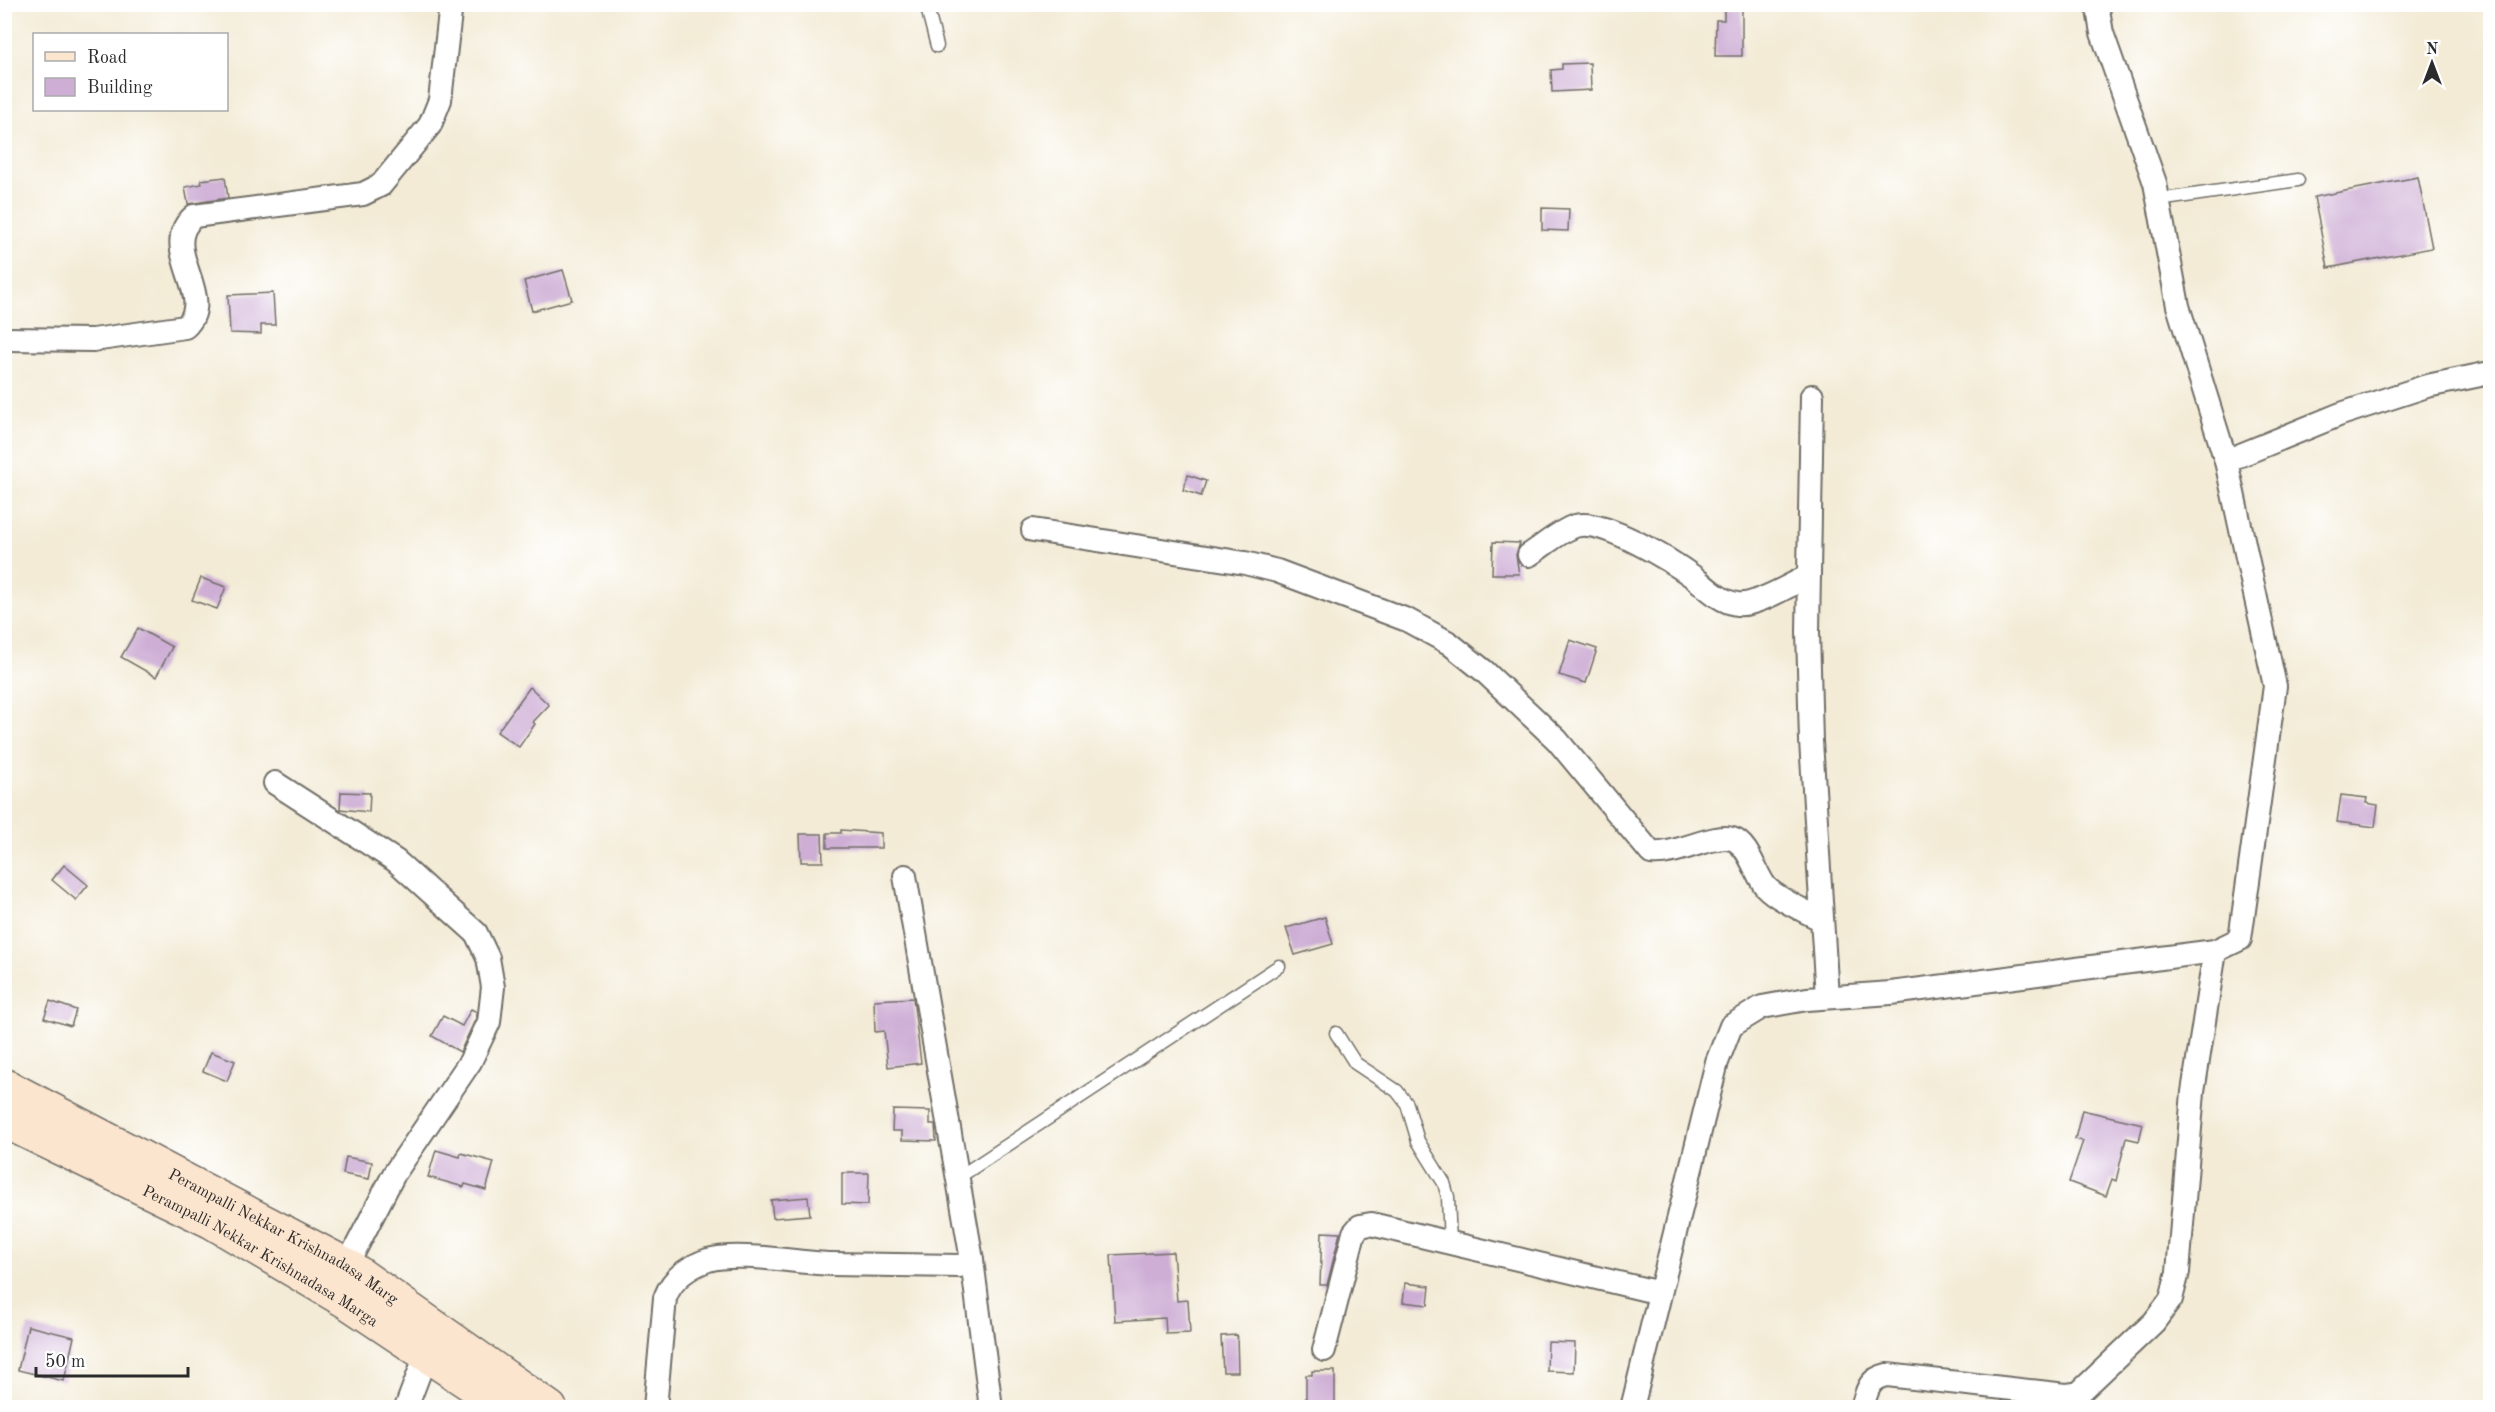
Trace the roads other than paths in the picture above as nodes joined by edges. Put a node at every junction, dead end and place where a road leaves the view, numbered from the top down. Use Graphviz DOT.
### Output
graph roads {
  1 [pos="451,4"];
  2 [pos="926,4"];
  3 [pos="2097,4"];
  4 [pos="937,46"];
  5 [pos="2298,180"];
  6 [pos="2158,200"];
  7 [pos="4,339"];
  8 [pos="2490,373"];
  9 [pos="1812,396"];
  10 [pos="2226,460"];
  11 [pos="1033,530"];
  12 [pos="1529,555"];
  13 [pos="1809,576"];
  14 [pos="275,783"];
  15 [pos="905,876"];
  16 [pos="1822,920"];
  17 [pos="2215,951"];
  18 [pos="1279,966"];
  19 [pos="1827,997"];
  20 [pos="1336,1032"];
  21 [pos="4,1085"];
  22 [pos="4,1121"];
  23 [pos="958,1177"];
  24 [pos="1450,1243"];
  25 [pos="972,1260"];
  26 [pos="347,1265"];
  27 [pos="1660,1293"];
  28 [pos="1324,1350"];
  29 [pos="426,1355"];
  30 [pos="406,1407"];
  31 [pos="506,1407"];
  32 [pos="550,1407"];
  33 [pos="655,1407"];
  34 [pos="991,1407"];
  35 [pos="1632,1407"];
  36 [pos="1862,1407"];
  1 -- 7 [label="street"];
  2 -- 4 [label="lane"];
  3 -- 6 [label="street"];
  5 -- 6 [label="lane"];
  6 -- 10 [label="street"];
  8 -- 10 [label="street"];
  9 -- 13 [label="street"];
  10 -- 17 [label="street"];
  11 -- 16 [label="street"];
  12 -- 13 [label="street"];
  13 -- 16 [label="street"];
  14 -- 26 [label="street"];
  15 -- 23 [label="street"];
  16 -- 19 [label="street"];
  17 -- 19 [label="street"];
  17 -- 36 [label="street"];
  18 -- 23 [label="lane"];
  19 -- 27 [label="street"];
  20 -- 24 [label="lane"];
  21 -- 26 [label="main road, Perampalli Nekkar Krishnadasa Marg"];
  22 -- 29 [label="main road, Perampalli Nekkar Krishnadasa Marga"];
  23 -- 25 [label="street"];
  24 -- 27 [label="street"];
  24 -- 28 [label="street"];
  25 -- 33 [label="street"];
  25 -- 34 [label="street"];
  26 -- 32 [label="main road, Perampalli Nekkar Krishnadasa Marg"];
  27 -- 35 [label="street"];
  29 -- 30 [label="street"];
  29 -- 31 [label="main road, Perampalli Nekkar Krishnadasa Marga"];
}
